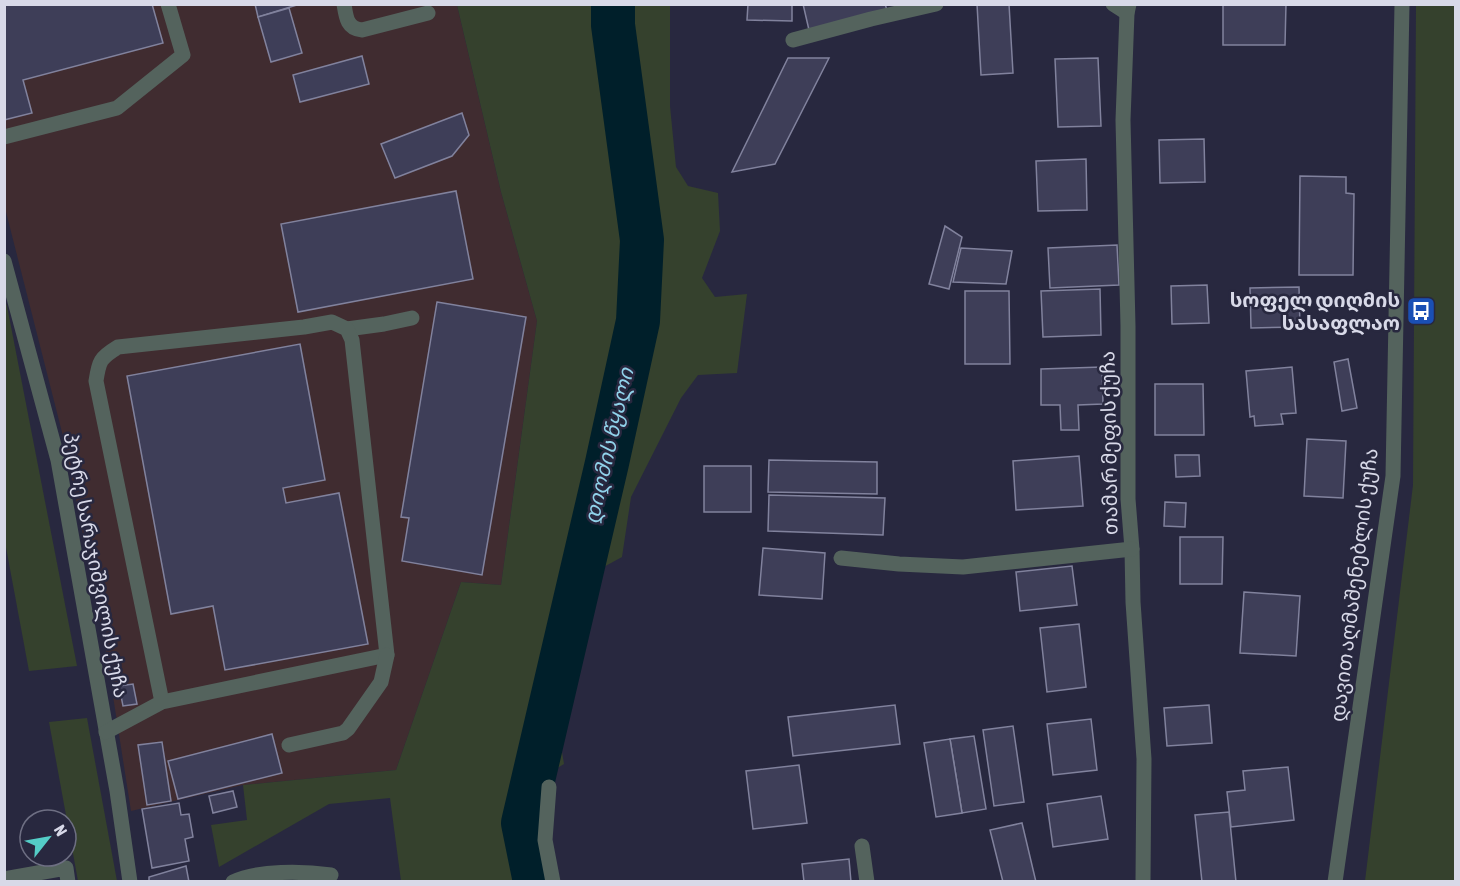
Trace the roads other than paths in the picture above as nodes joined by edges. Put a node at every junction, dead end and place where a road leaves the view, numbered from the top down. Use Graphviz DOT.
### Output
graph roads {
  1 [pos="168,4"];
  2 [pos="344,4"];
  3 [pos="936,4"];
  4 [pos="1113,4"];
  5 [pos="1402,4"];
  6 [pos="1127,9"];
  7 [pos="428,13"];
  8 [pos="794,40"];
  9 [pos="4,137"];
  10 [pos="4,261"];
  11 [pos="412,318"];
  12 [pos="347,328"];
  13 [pos="1132,549"];
  14 [pos="841,558"];
  15 [pos="387,655"];
  16 [pos="162,702"];
  17 [pos="106,732"];
  18 [pos="289,745"];
  19 [pos="549,787"];
  20 [pos="862,846"];
  21 [pos="331,875"];
  22 [pos="4,879"];
  23 [pos="68,882"];
  24 [pos="130,882"];
  25 [pos="233,882"];
  26 [pos="553,882"];
  27 [pos="867,882"];
  28 [pos="1143,882"];
  29 [pos="1335,882"];
  1 -- 9 [label="street"];
  2 -- 7 [label="street"];
  3 -- 8 [label="street"];
  4 -- 6 [label="street"];
  5 -- 29 [label="street, დავით აღმაშენებლის ქუჩა"];
  6 -- 13 [label="street, თამარ მეფის ქუჩა"];
  10 -- 17 [label="street, პეტრე სარაჯიშვილის ქუჩა"];
  11 -- 12 [label="street"];
  12 -- 15 [label="street"];
  12 -- 16 [label="street"];
  13 -- 14 [label="street"];
  13 -- 28 [label="street, თამარ მეფის ქუჩა"];
  15 -- 16 [label="street"];
  15 -- 18 [label="street"];
  16 -- 17 [label="street"];
  17 -- 24 [label="street, პეტრე სარაჯიშვილის ქუჩა"];
  19 -- 26 [label="street"];
  20 -- 27 [label="street"];
  21 -- 25 [label="street"];
  22 -- 23 [label="street"];
}
